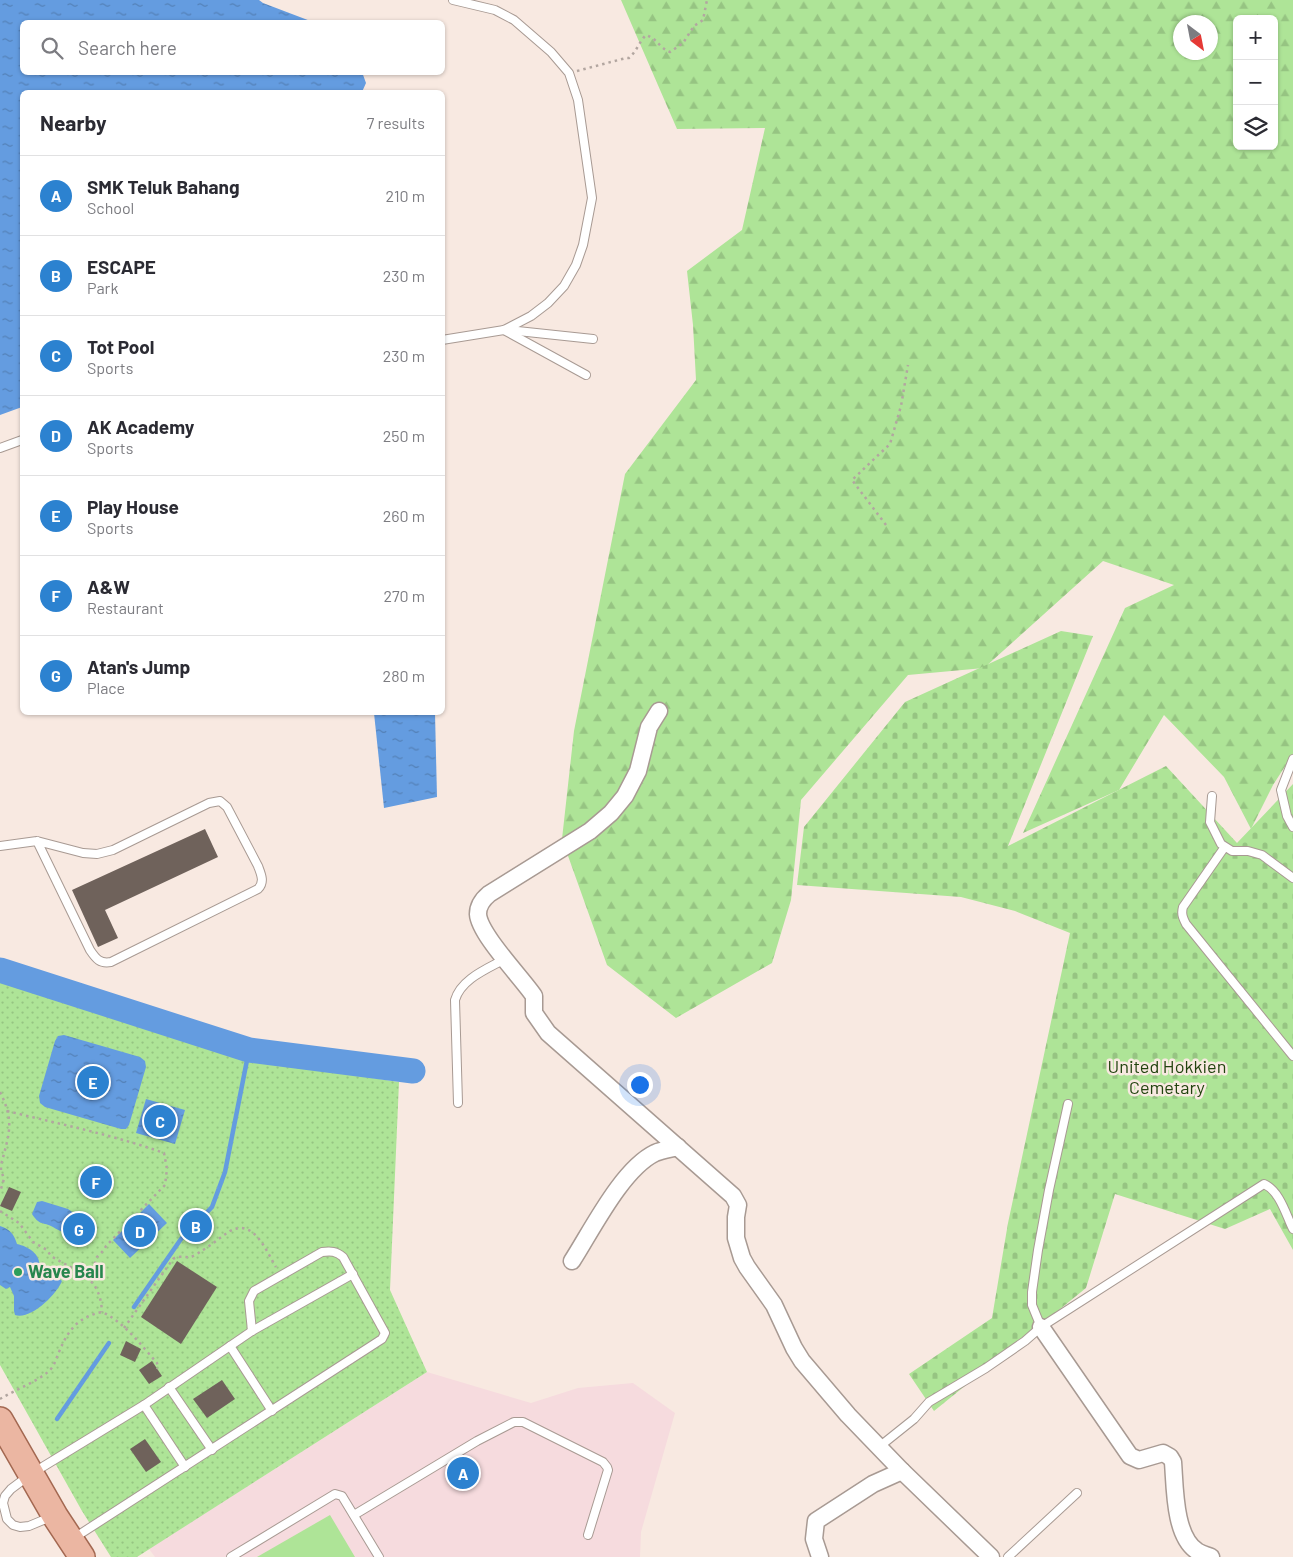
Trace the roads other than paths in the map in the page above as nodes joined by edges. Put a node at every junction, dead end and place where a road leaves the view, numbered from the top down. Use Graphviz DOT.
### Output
graph roads {
  1 [pos="453,0"];
  2 [pos="504,330"];
  3 [pos="593,339"];
  4 [pos="445,340"];
  5 [pos="586,374"];
  6 [pos="20,441"];
  7 [pos="0,448"];
  8 [pos="659,711"];
  9 [pos="1293,759"];
  10 [pos="1212,796"];
  11 [pos="1293,827"];
  12 [pos="37,841"];
  13 [pos="0,846"];
  14 [pos="1224,848"];
  15 [pos="1293,878"];
  16 [pos="505,959"];
  17 [pos="1293,1056"];
  18 [pos="458,1103"];
  19 [pos="1068,1104"];
  20 [pos="678,1147"];
  21 [pos="1293,1229"];
  22 [pos="572,1261"];
  23 [pos="353,1274"];
  24 [pos="1041,1327"];
  25 [pos="252,1331"];
  26 [pos="230,1346"];
  27 [pos="169,1387"];
  28 [pos="144,1405"];
  29 [pos="272,1411"];
  30 [pos="0,1420"];
  31 [pos="879,1447"];
  32 [pos="212,1450"];
  33 [pos="185,1466"];
  34 [pos="902,1471"];
  35 [pos="31,1474"];
  36 [pos="1077,1493"];
  37 [pos="354,1515"];
  38 [pos="55,1516"];
  39 [pos="588,1535"];
  40 [pos="76,1549"];
  41 [pos="231,1557"];
  42 [pos="379,1557"];
  43 [pos="820,1557"];
  44 [pos="991,1557"];
  45 [pos="1008,1557"];
  46 [pos="1211,1557"];
  1 -- 2 [label="lane"];
  2 -- 3 [label="lane"];
  2 -- 4 [label="lane"];
  2 -- 5 [label="lane"];
  6 -- 7 [label="lane"];
  8 -- 16 [label="street"];
  9 -- 11 [label="lane"];
  10 -- 14 [label="lane"];
  12 -- 12 [label="lane"];
  12 -- 13 [label="lane"];
  14 -- 15 [label="lane"];
  14 -- 17 [label="lane"];
  16 -- 18 [label="lane"];
  16 -- 20 [label="street"];
  19 -- 24 [label="lane"];
  20 -- 22 [label="street"];
  20 -- 31 [label="street"];
  21 -- 24 [label="lane"];
  23 -- 25 [label="lane"];
  23 -- 25 [label="lane"];
  23 -- 29 [label="lane"];
  24 -- 31 [label="lane"];
  24 -- 46 [label="street"];
  25 -- 26 [label="lane"];
  26 -- 27 [label="lane"];
  26 -- 29 [label="lane"];
  27 -- 28 [label="lane"];
  27 -- 32 [label="lane"];
  28 -- 33 [label="lane"];
  28 -- 35 [label="lane"];
  29 -- 32 [label="lane"];
  30 -- 35 [label="main road"];
  31 -- 34 [label="street"];
  32 -- 33 [label="lane"];
  33 -- 40 [label="lane"];
  34 -- 43 [label="street"];
  34 -- 44 [label="street"];
  35 -- 38 [label="main road"];
  35 -- 38 [label="lane"];
  36 -- 45 [label="lane"];
  37 -- 39 [label="lane"];
  37 -- 41 [label="lane"];
  37 -- 42 [label="lane"];
  38 -- 40 [label="main road"];
}
